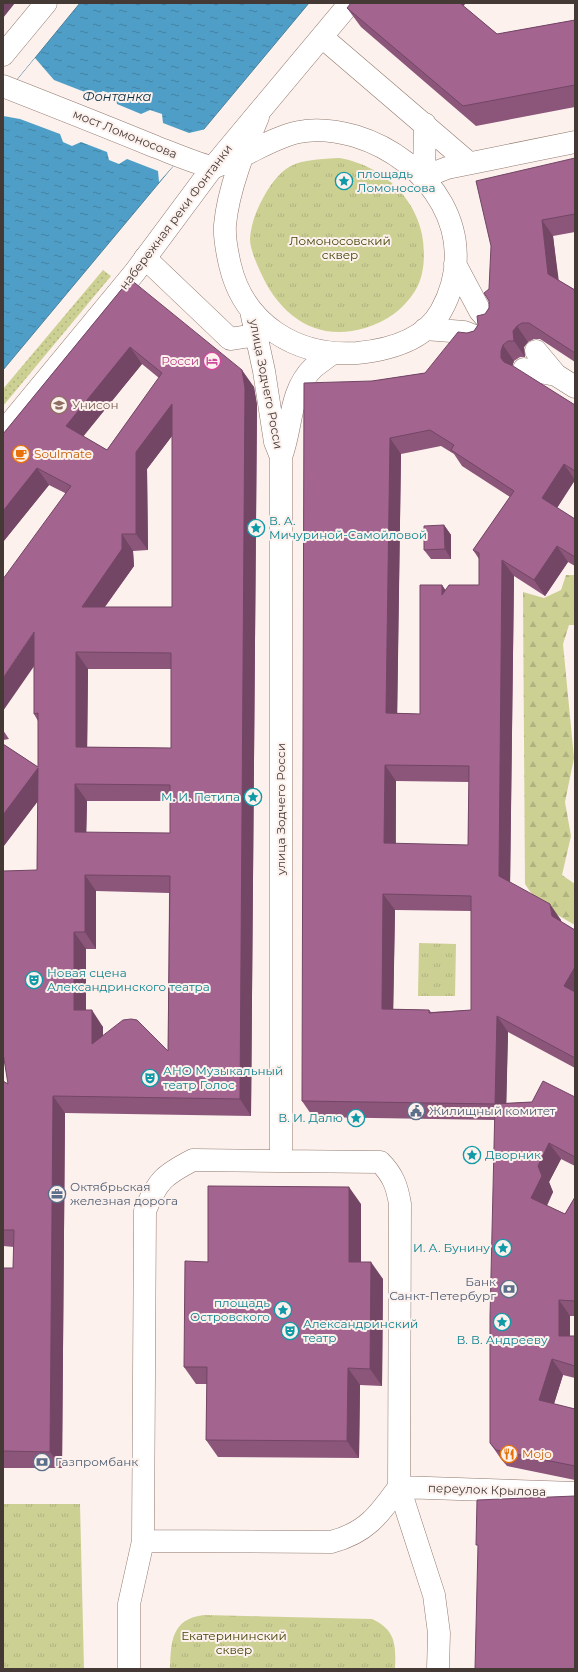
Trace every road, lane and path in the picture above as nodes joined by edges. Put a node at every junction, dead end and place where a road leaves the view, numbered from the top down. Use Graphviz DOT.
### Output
graph roads {
  1 [pos="46,3"];
  2 [pos="350,3"];
  3 [pos="322,37"];
  4 [pos="3,55"];
  5 [pos="6,87"];
  6 [pos="262,106"];
  7 [pos="425,124"];
  8 [pos="575,142"];
  9 [pos="241,157"];
  10 [pos="469,163"];
  11 [pos="213,167"];
  12 [pos="424,178"];
  13 [pos="145,258"];
  14 [pos="455,264"];
  15 [pos="251,311"];
  16 [pos="425,329"];
  17 [pos="257,335"];
  18 [pos="333,353"];
  19 [pos="530,360"];
  20 [pos="575,387"];
  21 [pos="3,432"];
  22 [pos="281,457"];
  23 [pos="281,1161"];
  24 [pos="399,1487"];
  25 [pos="575,1493"];
  26 [pos="143,1540"];
  27 [pos="128,1669"];
  28 [pos="438,1669"];
  1 -- 4 [label="street"];
  2 -- 3 [label="street, набережная реки Фонтанки"];
  3 -- 6 [label="street, набережная реки Фонтанки"];
  3 -- 7 [label="street"];
  5 -- 11 [label="street, мост Ломоносова"];
  6 -- 9 [label="street"];
  6 -- 11 [label="street, набережная реки Фонтанки"];
  7 -- 10 [label="street"];
  7 -- 12 [label="street"];
  8 -- 10 [label="street"];
  9 -- 11 [label="street"];
  9 -- 12 [label="street"];
  9 -- 15 [label="street"];
  10 -- 12 [label="street"];
  11 -- 13 [label="street, набережная реки Фонтанки"];
  12 -- 14 [label="street"];
  13 -- 17 [label="street"];
  13 -- 21 [label="street, набережная реки Фонтанки"];
  14 -- 16 [label="street"];
  14 -- 16 [label="street"];
  15 -- 17 [label="street, улица Зодчего Росси"];
  15 -- 18 [label="street"];
  16 -- 18 [label="street"];
  17 -- 22 [label="street, улица Зодчего Росси"];
  18 -- 22 [label="street, улица Зодчего Росси"];
  19 -- 20 [label="street"];
  22 -- 23 [label="street, улица Зодчего Росси"];
  23 -- 24 [label="street"];
  23 -- 26 [label="street"];
  24 -- 25 [label="street, переулок Крылова"];
  24 -- 26 [label="street"];
  24 -- 28 [label="street"];
  26 -- 27 [label="street"];
}
